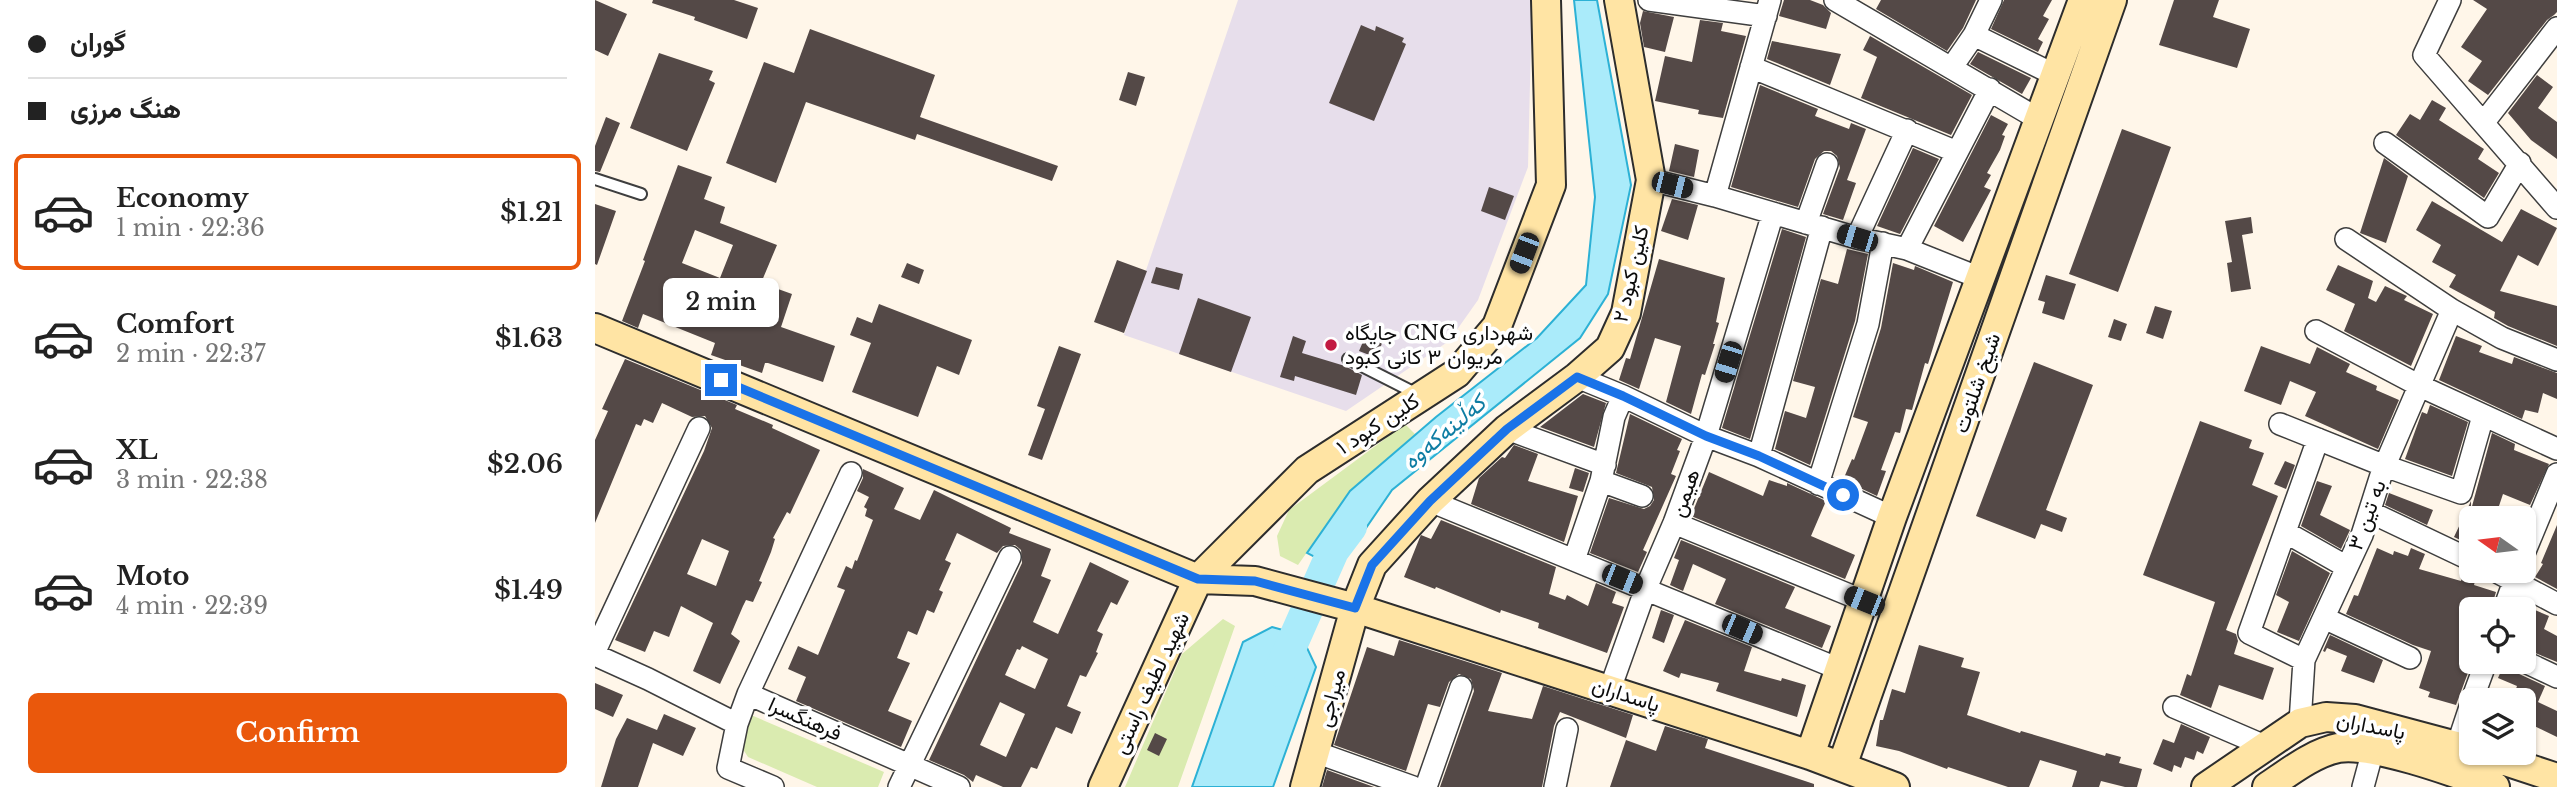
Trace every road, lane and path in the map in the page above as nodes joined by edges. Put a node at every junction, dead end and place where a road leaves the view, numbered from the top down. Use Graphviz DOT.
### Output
graph roads {
  1 [pos="1546,0"];
  2 [pos="1619,0"];
  3 [pos="1649,0"];
  4 [pos="1836,0"];
  5 [pos="1991,0"];
  6 [pos="2083,0"];
  7 [pos="2112,0"];
  8 [pos="2450,0"];
  9 [pos="1676,2"];
  10 [pos="1768,8"];
  11 [pos="1974,35"];
  12 [pos="2554,39"];
  13 [pos="1952,67"];
  14 [pos="1751,68"];
  15 [pos="2055,75"];
  16 [pos="1990,89"];
  17 [pos="2040,120"];
  18 [pos="2484,122"];
  19 [pos="1907,130"];
  20 [pos="2385,143"];
  21 [pos="1957,152"];
  22 [pos="2520,163"];
  23 [pos="1827,164"];
  24 [pos="595,179"];
  25 [pos="1651,180"];
  26 [pos="642,194"];
  27 [pos="1715,195"];
  28 [pos="2557,208"];
  29 [pos="1773,213"];
  30 [pos="1814,225"];
  31 [pos="1857,238"];
  32 [pos="2346,239"];
  33 [pos="1884,243"];
  34 [pos="1907,249"];
  35 [pos="1980,278"];
  36 [pos="2452,310"];
  37 [pos="595,328"];
  38 [pos="2316,331"];
  39 [pos="1348,359"];
  40 [pos="2557,360"];
  41 [pos="1577,377"];
  42 [pos="2420,386"];
  43 [pos="1422,396"];
  44 [pos="1623,396"];
  45 [pos="2483,416"];
  46 [pos="2280,424"];
  47 [pos="699,428"];
  48 [pos="1507,429"];
  49 [pos="1706,436"];
  50 [pos="2318,439"];
  51 [pos="2557,449"];
  52 [pos="1759,456"];
  53 [pos="2385,466"];
  54 [pos="852,473"];
  55 [pos="1603,473"];
  56 [pos="2557,474"];
  57 [pos="1818,484"];
  58 [pos="1642,496"];
  59 [pos="1430,501"];
  60 [pos="2370,512"];
  61 [pos="1892,517"];
  62 [pos="2548,522"];
  63 [pos="1674,523"];
  64 [pos="2285,532"];
  65 [pos="2536,538"];
  66 [pos="2459,554"];
  67 [pos="1010,557"];
  68 [pos="1574,560"];
  69 [pos="2347,567"];
  70 [pos="1198,579"];
  71 [pos="2527,583"];
  72 [pos="1646,588"];
  73 [pos="1864,601"];
  74 [pos="2557,604"];
  75 [pos="1355,608"];
  76 [pos="2323,618"];
  77 [pos="595,653"];
  78 [pos="2410,658"];
  79 [pos="2304,660"];
  80 [pos="2536,667"];
  81 [pos="1839,669"];
  82 [pos="2557,677"];
  83 [pos="1461,687"];
  84 [pos="1610,689"];
  85 [pos="748,694"];
  86 [pos="2174,707"];
  87 [pos="2300,723"];
  88 [pos="737,724"];
  89 [pos="1567,729"];
  90 [pos="2459,746"];
  91 [pos="2267,747"];
  92 [pos="2373,750"];
  93 [pos="1315,752"];
  94 [pos="1810,755"];
  95 [pos="2518,765"];
  96 [pos="909,766"];
  97 [pos="1842,766"];
  98 [pos="724,778"];
  99 [pos="2557,778"];
  100 [pos="2490,786"];
  101 [pos="772,787"];
  102 [pos="899,787"];
  103 [pos="958,787"];
  104 [pos="1103,787"];
  105 [pos="1305,787"];
  106 [pos="1413,787"];
  107 [pos="1426,787"];
  108 [pos="1555,787"];
  109 [pos="1895,787"];
  110 [pos="2206,787"];
  111 [pos="2267,787"];
  112 [pos="2363,787"];
  1 -- 43 [label="main road, کلین کبود ۱"];
  2 -- 25 [label="main road, کلین کبود ۲"];
  3 -- 9 [label="street"];
  4 -- 13 [label="street"];
  5 -- 11 [label="street"];
  6 -- 15 [label="main road, شیخ شلتوت"];
  7 -- 97 [label="main road, شیخ شلتوت"];
  8 -- 18 [label="street"];
  9 -- 10 [label="street"];
  10 -- 14 [label="street"];
  11 -- 13 [label="street"];
  11 -- 15 [label="street"];
  12 -- 18 [label="street"];
  13 -- 16 [label="street"];
  14 -- 19 [label="street"];
  14 -- 27 [label="street"];
  15 -- 17 [label="main road, شیخ شلتوت"];
  16 -- 17 [label="street"];
  16 -- 21 [label="street"];
  17 -- 35 [label="main road, شیخ شلتوت"];
  18 -- 22 [label="street"];
  19 -- 21 [label="street"];
  19 -- 31 [label="street"];
  20 -- 22 [label="street"];
  21 -- 34 [label="street"];
  22 -- 28 [label="street"];
  23 -- 30 [label="street"];
  24 -- 26 [label="lane"];
  25 -- 27 [label="street"];
  25 -- 41 [label="main road, کلین کبود ۲"];
  27 -- 29 [label="street"];
  29 -- 30 [label="street"];
  29 -- 49 [label="street, هیمن"];
  30 -- 31 [label="street"];
  30 -- 52 [label="street"];
  31 -- 33 [label="street"];
  32 -- 36 [label="street"];
  33 -- 34 [label="street"];
  33 -- 57 [label="street"];
  34 -- 35 [label="street"];
  35 -- 61 [label="main road, شیخ شلتوت"];
  36 -- 40 [label="street"];
  36 -- 42 [label="street, به تین ۳"];
  37 -- 70 [label="main road"];
  38 -- 42 [label="street"];
  39 -- 43 [label="lane"];
  41 -- 44 [label="street"];
  41 -- 48 [label="main road, کلین کبود ۲"];
  42 -- 45 [label="street"];
  42 -- 53 [label="street, به تین ۳"];
  43 -- 70 [label="main road, کلین کبود ۱"];
  44 -- 49 [label="street"];
  44 -- 55 [label="street"];
  45 -- 51 [label="street"];
  45 -- 53 [label="street"];
  46 -- 50 [label="street"];
  47 -- 77 [label="street"];
  48 -- 55 [label="street"];
  48 -- 59 [label="main road, کلین کبود ۲"];
  49 -- 52 [label="street"];
  49 -- 63 [label="street, هیمن"];
  50 -- 53 [label="street"];
  50 -- 64 [label="street"];
  52 -- 57 [label="street"];
  53 -- 60 [label="street, به تین ۳"];
  54 -- 85 [label="street"];
  55 -- 58 [label="street"];
  55 -- 68 [label="street"];
  56 -- 62 [label="street"];
  57 -- 61 [label="street"];
  59 -- 68 [label="street"];
  59 -- 75 [label="main road, کلین کبود ۲"];
  60 -- 66 [label="street"];
  60 -- 69 [label="street, به تین ۳"];
  61 -- 73 [label="main road, شیخ شلتوت"];
  62 -- 65 [label="street"];
  63 -- 72 [label="street, هیمن"];
  63 -- 73 [label="street"];
  64 -- 69 [label="street"];
  64 -- 79 [label="street"];
  67 -- 96 [label="street"];
  68 -- 72 [label="street"];
  69 -- 76 [label="street, به تین ۳"];
  70 -- 75 [label="main road, پاسداران"];
  70 -- 104 [label="main road, شهید لطیف راستی"];
  71 -- 74 [label="street"];
  72 -- 81 [label="street"];
  72 -- 84 [label="street, هیمن"];
  73 -- 81 [label="main road, شیخ شلتوت"];
  75 -- 84 [label="main road, پاسداران"];
  75 -- 93 [label="main road, میراجی"];
  76 -- 78 [label="street"];
  76 -- 79 [label="street, به تین ۳"];
  77 -- 88 [label="street, فرهنگسرا"];
  79 -- 87 [label="street, به تین ۳"];
  80 -- 82 [label="street"];
  81 -- 94 [label="main road, شیخ شلتوت"];
  83 -- 107 [label="street"];
  84 -- 94 [label="main road, پاسداران"];
  85 -- 88 [label="street, فرهنگسرا"];
  85 -- 96 [label="street, فرهنگسرا"];
  86 -- 91 [label="street"];
  87 -- 90 [label="main road, پاسداران"];
  87 -- 91 [label="main road, پاسداران"];
  88 -- 98 [label="street"];
  89 -- 108 [label="street"];
  91 -- 110 [label="main road, پاسداران"];
  92 -- 100 [label="main road"];
  92 -- 111 [label="main road"];
  92 -- 112 [label="street"];
  93 -- 105 [label="main road, میراجی"];
  93 -- 106 [label="street"];
  94 -- 97 [label="main road, پاسداران"];
  95 -- 99 [label="main road, پاسداران"];
  96 -- 102 [label="street"];
  96 -- 103 [label="street, فرهنگسرا"];
  97 -- 109 [label="main road, پاسداران"];
  98 -- 101 [label="street"];
}
